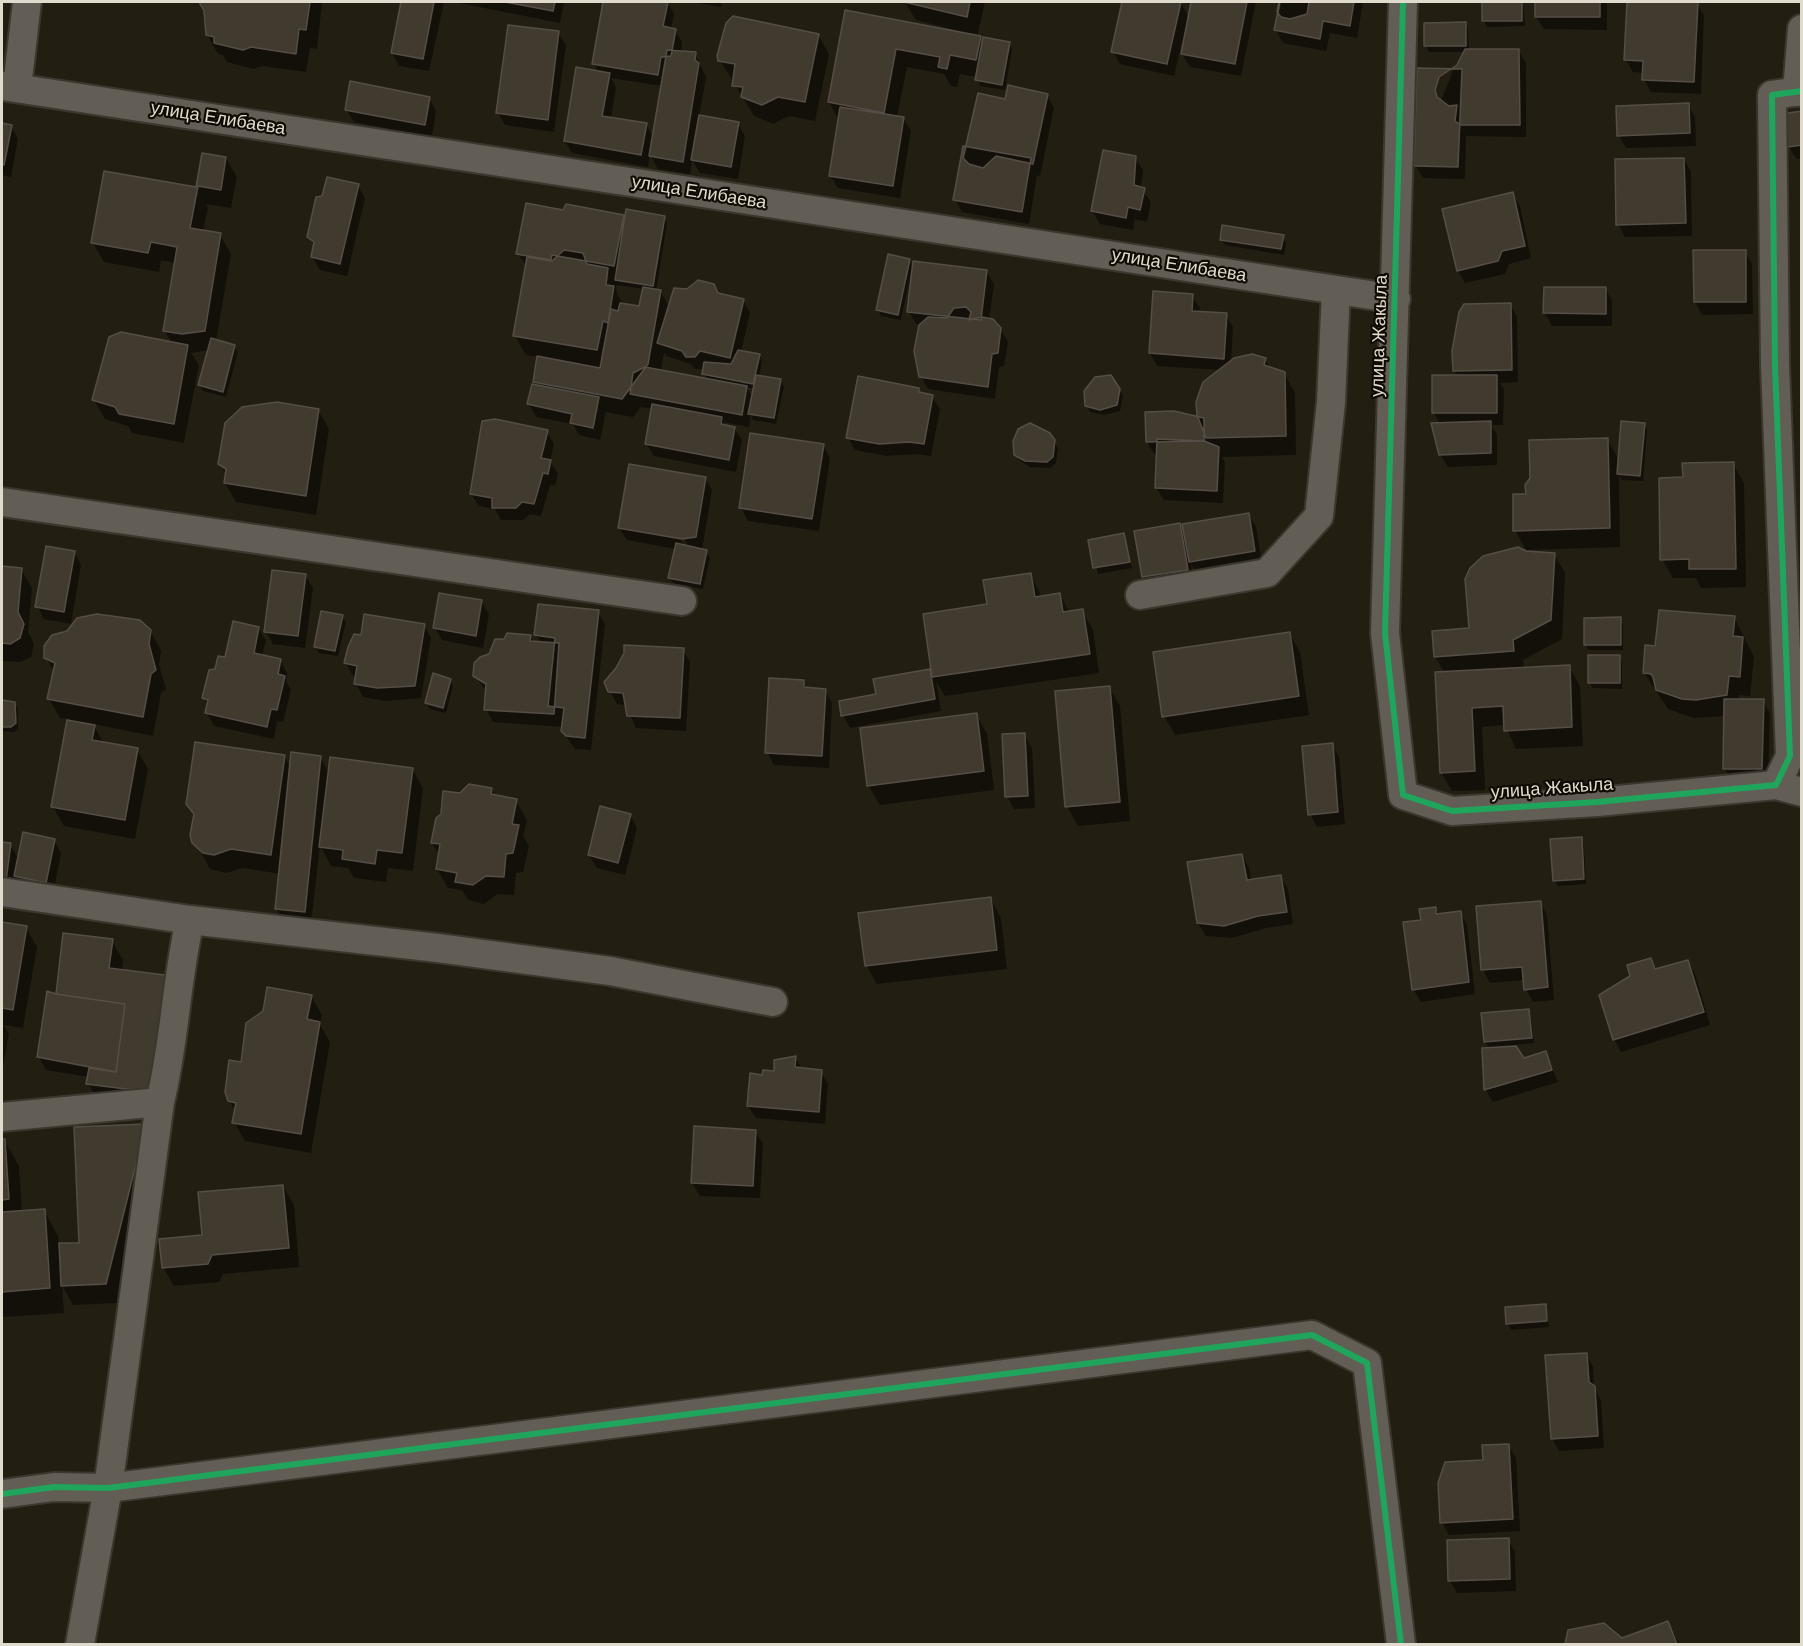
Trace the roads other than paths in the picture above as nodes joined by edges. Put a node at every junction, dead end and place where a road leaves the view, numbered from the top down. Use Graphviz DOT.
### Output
graph roads {
  1 [pos="27,2"];
  2 [pos="1403,2"];
  3 [pos="1802,29"];
  4 [pos="9,87"];
  5 [pos="1799,91"];
  6 [pos="1336,290"];
  7 [pos="1396,299"];
  8 [pos="2,502"];
  9 [pos="1140,595"];
  10 [pos="682,602"];
  11 [pos="1789,789"];
  12 [pos="2,892"];
  13 [pos="190,920"];
  14 [pos="773,1002"];
  15 [pos="160,1102"];
  16 [pos="2,1117"];
  17 [pos="108,1488"];
  18 [pos="2,1494"];
  19 [pos="80,1644"];
  20 [pos="1401,1644"];
  1 -- 4 [label="street"];
  2 -- 7 [label="street, улица Жакыла"];
  3 -- 5 [label="street"];
  4 -- 6 [label="street, улица Елибаева"];
  5 -- 11 [label="street, улица Жакыла"];
  6 -- 7 [label="street, улица Елибаева"];
  6 -- 9 [label="street"];
  7 -- 11 [label="street, улица Жакыла"];
  8 -- 10 [label="street"];
  12 -- 13 [label="street"];
  13 -- 14 [label="street"];
  13 -- 15 [label="street"];
  15 -- 16 [label="street"];
  15 -- 17 [label="street"];
  17 -- 18 [label="street"];
  17 -- 19 [label="street"];
  17 -- 20 [label="street"];
}
